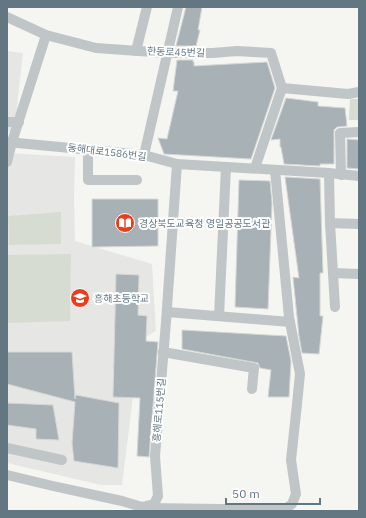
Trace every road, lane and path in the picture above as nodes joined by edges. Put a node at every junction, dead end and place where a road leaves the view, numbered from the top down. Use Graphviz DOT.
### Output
graph roads {
  1 [pos="147,7"];
  2 [pos="178,7"];
  3 [pos="7,17"];
  4 [pos="46,35"];
  5 [pos="136,51"];
  6 [pos="167,53"];
  7 [pos="282,88"];
  8 [pos="359,92"];
  9 [pos="7,122"];
  10 [pos="19,122"];
  11 [pos="359,132"];
  12 [pos="10,142"];
  13 [pos="88,150"];
  14 [pos="144,155"];
  15 [pos="7,162"];
  16 [pos="177,164"];
  17 [pos="226,167"];
  18 [pos="255,168"];
  19 [pos="275,170"];
  20 [pos="329,173"];
  21 [pos="341,175"];
  22 [pos="359,176"];
  23 [pos="137,180"];
  24 [pos="330,223"];
  25 [pos="359,224"];
  26 [pos="333,273"];
  27 [pos="359,274"];
  28 [pos="336,307"];
  29 [pos="167,312"];
  30 [pos="219,316"];
  31 [pos="290,320"];
  32 [pos="164,352"];
  33 [pos="252,389"];
  34 [pos="7,448"];
  35 [pos="62,460"];
  36 [pos="7,474"];
  37 [pos="142,507"];
  1 -- 5 [label="street"];
  2 -- 6 [label="street"];
  3 -- 4 [label="street, 한동로45번길"];
  4 -- 5 [label="street, 한동로45번길"];
  4 -- 10 [label="street"];
  5 -- 6 [label="street, 한동로45번길"];
  6 -- 7 [label="street, 한동로45번길"];
  6 -- 14 [label="street"];
  7 -- 8 [label="street"];
  7 -- 18 [label="street"];
  9 -- 10 [label="street"];
  10 -- 12 [label="street"];
  11 -- 21 [label="street"];
  12 -- 13 [label="street, 동해대로1586번길"];
  12 -- 15 [label="street"];
  13 -- 14 [label="street, 동해대로1586번길"];
  13 -- 23 [label="street"];
  14 -- 16 [label="street, 동해대로1586번길"];
  16 -- 17 [label="street, 동해대로1586번길"];
  16 -- 29 [label="street, 흥해로115번길"];
  17 -- 18 [label="street, 동해대로1586번길"];
  17 -- 30 [label="street"];
  18 -- 19 [label="street, 동해대로1586번길"];
  19 -- 20 [label="street, 동해대로1586번길"];
  19 -- 31 [label="street"];
  20 -- 21 [label="street, 동해대로1586번길"];
  20 -- 24 [label="street"];
  21 -- 22 [label="street, 동해대로1586번길"];
  24 -- 25 [label="street"];
  24 -- 26 [label="street"];
  26 -- 27 [label="street"];
  26 -- 28 [label="street"];
  29 -- 30 [label="street"];
  29 -- 32 [label="street, 흥해로115번길"];
  30 -- 31 [label="street"];
  31 -- 37 [label="street"];
  32 -- 33 [label="street"];
  32 -- 37 [label="street, 흥해로115번길"];
  34 -- 35 [label="street"];
  36 -- 37 [label="street"];
}
